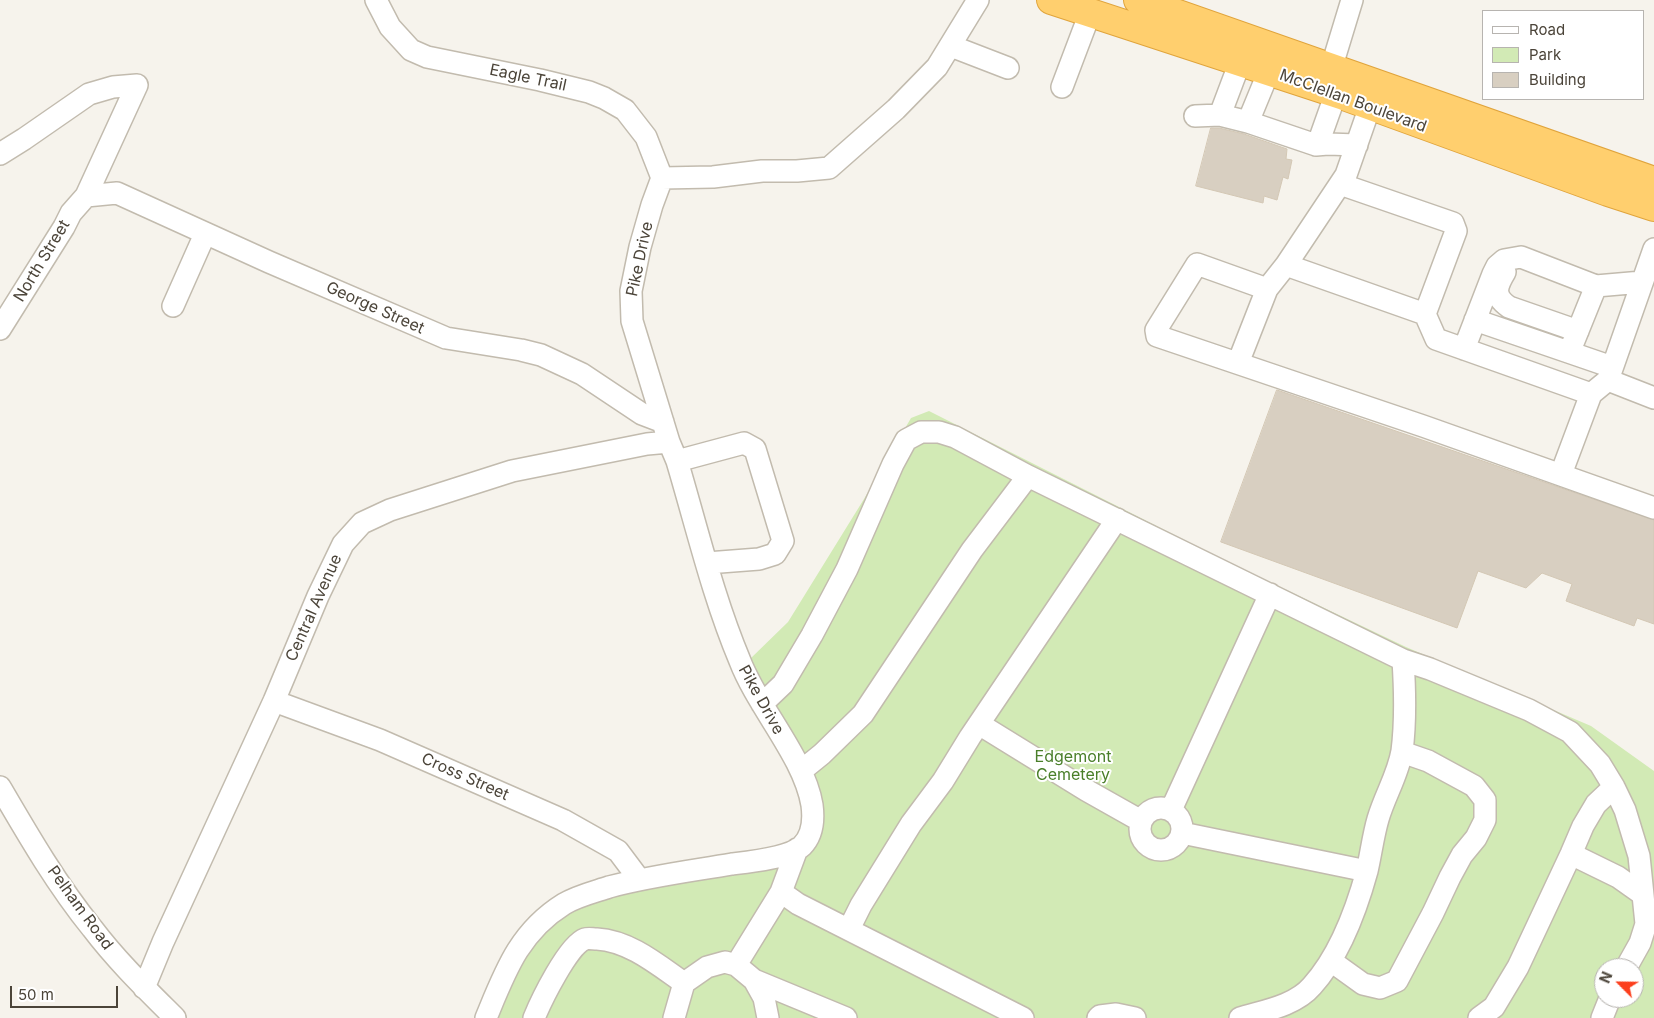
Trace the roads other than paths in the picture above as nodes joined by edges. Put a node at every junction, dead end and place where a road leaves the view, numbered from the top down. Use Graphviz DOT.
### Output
graph roads {
  1 [pos="376,0"];
  2 [pos="978,0"];
  3 [pos="1051,0"];
  4 [pos="1138,0"];
  5 [pos="1352,0"];
  6 [pos="1090,12"];
  7 [pos="951,46"];
  8 [pos="1240,62"];
  9 [pos="1008,68"];
  10 [pos="1269,72"];
  11 [pos="1334,81"];
  12 [pos="1062,86"];
  13 [pos="1374,96"];
  14 [pos="1220,115"];
  15 [pos="1196,116"];
  16 [pos="1248,122"];
  17 [pos="1316,145"];
  18 [pos="1356,145"];
  19 [pos="0,154"];
  20 [pos="662,178"];
  21 [pos="1654,181"];
  22 [pos="1340,184"];
  23 [pos="86,196"];
  24 [pos="1654,207"];
  25 [pos="205,234"];
  26 [pos="1654,250"];
  27 [pos="1286,265"];
  28 [pos="1554,270"];
  29 [pos="1596,286"];
  30 [pos="1646,287"];
  31 [pos="1267,289"];
  32 [pos="173,306"];
  33 [pos="1425,314"];
  34 [pos="1475,320"];
  35 [pos="0,327"];
  36 [pos="1578,330"];
  37 [pos="1464,350"];
  38 [pos="1569,353"];
  39 [pos="1238,363"];
  40 [pos="1610,374"];
  41 [pos="1591,394"];
  42 [pos="1654,398"];
  43 [pos="666,432"];
  44 [pos="677,461"];
  45 [pos="1561,474"];
  46 [pos="1028,476"];
  47 [pos="1654,508"];
  48 [pos="1118,519"];
  49 [pos="707,563"];
  50 [pos="1270,594"];
  51 [pos="1403,660"];
  52 [pos="274,701"];
  53 [pos="762,704"];
  54 [pos="979,724"];
  55 [pos="1402,752"];
  56 [pos="801,771"];
  57 [pos="0,787"];
  58 [pos="1614,787"];
  59 [pos="1170,810"];
  60 [pos="1141,821"];
  61 [pos="1182,833"];
  62 [pos="798,849"];
  63 [pos="1571,854"];
  64 [pos="1367,871"];
  65 [pos="639,879"];
  66 [pos="781,892"];
  67 [pos="1642,894"];
  68 [pos="849,929"];
  69 [pos="1647,946"];
  70 [pos="1636,958"];
  71 [pos="1332,961"];
  72 [pos="736,965"];
  73 [pos="754,980"];
  74 [pos="684,983"];
  75 [pos="144,988"];
  76 [pos="1493,1014"];
  77 [pos="175,1018"];
  78 [pos="486,1018"];
  79 [pos="534,1018"];
  80 [pos="674,1018"];
  81 [pos="768,1018"];
  82 [pos="846,1018"];
  83 [pos="1022,1018"];
  84 [pos="1098,1018"];
  85 [pos="1135,1018"];
  86 [pos="1240,1018"];
  1 -- 20 [label="street, Eagle Trail"];
  2 -- 7 [label="street"];
  3 -- 6 [label="highway, McClellan Boulevard"];
  4 -- 11 [label="highway, McClellan Boulevard"];
  5 -- 11 [label="street"];
  6 -- 8 [label="highway, McClellan Boulevard"];
  6 -- 12 [label="street"];
  7 -- 9 [label="street"];
  7 -- 20 [label="street"];
  8 -- 10 [label="highway, McClellan Boulevard"];
  8 -- 14 [label="street"];
  10 -- 11 [label="highway, McClellan Boulevard"];
  10 -- 16 [label="street"];
  11 -- 13 [label="highway, McClellan Boulevard"];
  11 -- 17 [label="street"];
  13 -- 18 [label="street"];
  13 -- 21 [label="highway, McClellan Boulevard"];
  13 -- 24 [label="highway, McClellan Boulevard"];
  14 -- 15 [label="street"];
  14 -- 16 [label="street"];
  16 -- 17 [label="street"];
  17 -- 18 [label="street"];
  18 -- 22 [label="street"];
  19 -- 23 [label="street, North Street"];
  20 -- 43 [label="street, Pike Drive"];
  22 -- 27 [label="street"];
  22 -- 33 [label="street"];
  23 -- 25 [label="street, George Street"];
  23 -- 35 [label="street, North Street"];
  25 -- 32 [label="street"];
  25 -- 43 [label="street, George Street"];
  26 -- 30 [label="street"];
  27 -- 31 [label="street"];
  27 -- 33 [label="street"];
  28 -- 29 [label="street"];
  28 -- 34 [label="street"];
  28 -- 36 [label="street"];
  29 -- 30 [label="street"];
  29 -- 36 [label="street"];
  30 -- 40 [label="street"];
  31 -- 39 [label="street"];
  31 -- 39 [label="street"];
  33 -- 37 [label="street"];
  34 -- 37 [label="street"];
  34 -- 38 [label="street"];
  36 -- 38 [label="street"];
  37 -- 41 [label="street"];
  38 -- 40 [label="street"];
  39 -- 45 [label="street"];
  40 -- 41 [label="street"];
  40 -- 42 [label="street"];
  41 -- 45 [label="street"];
  43 -- 44 [label="street, Pike Drive"];
  43 -- 52 [label="street, Central Avenue"];
  44 -- 49 [label="street, Pike Drive"];
  44 -- 49 [label="street"];
  45 -- 47 [label="street"];
  46 -- 48 [label="street"];
  46 -- 53 [label="street"];
  46 -- 56 [label="street"];
  48 -- 50 [label="street"];
  48 -- 54 [label="street"];
  49 -- 53 [label="street, Pike Drive"];
  50 -- 51 [label="street"];
  50 -- 59 [label="street"];
  51 -- 55 [label="street"];
  51 -- 58 [label="street"];
  52 -- 65 [label="street, Cross Street"];
  52 -- 75 [label="street, Central Avenue"];
  53 -- 56 [label="street, Pike Drive"];
  54 -- 60 [label="street"];
  54 -- 68 [label="street"];
  55 -- 64 [label="street"];
  55 -- 71 [label="street"];
  56 -- 62 [label="street, Pike Drive"];
  57 -- 75 [label="street, Pelham Road"];
  58 -- 63 [label="street"];
  58 -- 67 [label="street"];
  59 -- 60 [label="street"];
  59 -- 61 [label="street"];
  60 -- 61 [label="street"];
  61 -- 64 [label="street"];
  62 -- 65 [label="street"];
  62 -- 66 [label="street, Pike Drive"];
  63 -- 67 [label="street"];
  63 -- 76 [label="street"];
  64 -- 71 [label="street"];
  65 -- 78 [label="street"];
  66 -- 68 [label="street"];
  66 -- 72 [label="street, Pike Drive"];
  67 -- 69 [label="street"];
  68 -- 83 [label="street"];
  69 -- 70 [label="street"];
  71 -- 86 [label="street"];
  72 -- 73 [label="street"];
  72 -- 74 [label="street"];
  73 -- 81 [label="street"];
  73 -- 82 [label="street"];
  74 -- 79 [label="street"];
  74 -- 80 [label="street"];
  75 -- 77 [label="street, Pelham Road"];
  84 -- 85 [label="street"];
}
